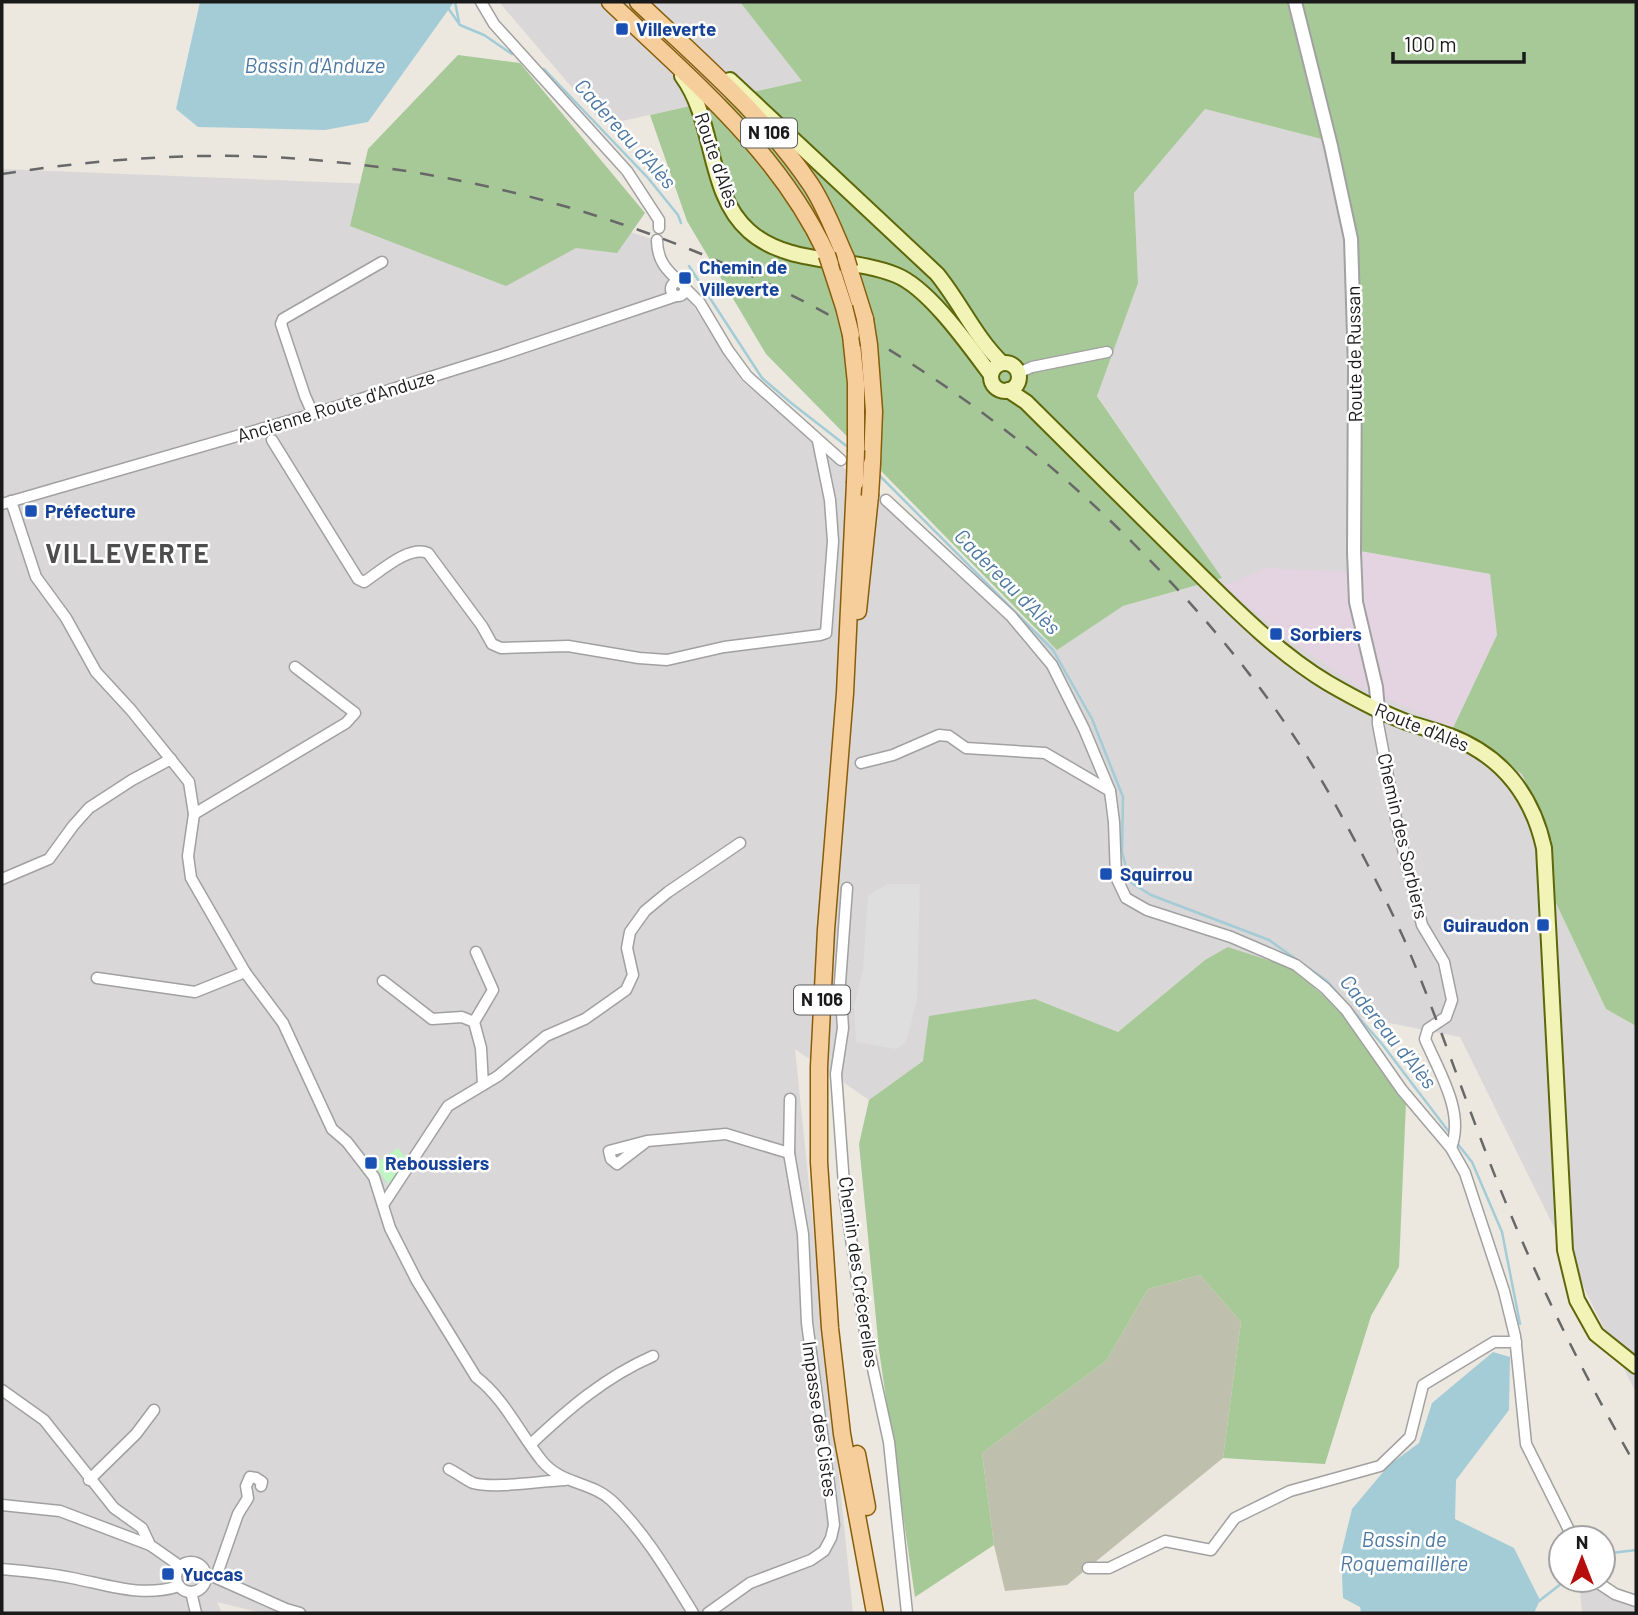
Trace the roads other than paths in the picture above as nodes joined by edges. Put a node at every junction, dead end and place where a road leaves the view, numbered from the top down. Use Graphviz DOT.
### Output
graph roads {
  1 [pos="481,2"];
  2 [pos="610,2"];
  3 [pos="638,2"];
  4 [pos="1295,2"];
  5 [pos="665,28"];
  6 [pos="664,52"];
  7 [pos="659,228"];
  8 [pos="657,240"];
  9 [pos="382,262"];
  10 [pos="678,292"];
  11 [pos="1107,352"];
  12 [pos="1002,363"];
  13 [pos="991,375"];
  14 [pos="1014,382"];
  15 [pos="313,414"];
  16 [pos="272,440"];
  17 [pos="818,440"];
  18 [pos="841,460"];
  19 [pos="878,498"];
  20 [pos="7,502"];
  21 [pos="295,667"];
  22 [pos="845,693"];
  23 [pos="1378,710"];
  24 [pos="171,759"];
  25 [pos="861,764"];
  26 [pos="1110,791"];
  27 [pos="194,814"];
  28 [pos="740,843"];
  29 [pos="2,879"];
  30 [pos="847,888"];
  31 [pos="476,951"];
  32 [pos="246,972"];
  33 [pos="97,978"];
  34 [pos="383,981"];
  35 [pos="474,1023"];
  36 [pos="483,1084"];
  37 [pos="790,1098"];
  38 [pos="647,1141"];
  39 [pos="1451,1148"];
  40 [pos="789,1153"];
  41 [pos="383,1205"];
  42 [pos="830,1307"];
  43 [pos="1516,1342"];
  44 [pos="653,1356"];
  45 [pos="1636,1366"];
  46 [pos="2,1390"];
  47 [pos="154,1410"];
  48 [pos="531,1444"];
  49 [pos="449,1469"];
  50 [pos="89,1480"];
  51 [pos="565,1480"];
  52 [pos="261,1486"];
  53 [pos="2,1506"];
  54 [pos="1566,1524"];
  55 [pos="150,1545"];
  56 [pos="180,1566"];
  57 [pos="1088,1568"];
  58 [pos="2,1569"];
  59 [pos="211,1576"];
  60 [pos="179,1586"];
  61 [pos="191,1592"];
  62 [pos="1615,1594"];
  63 [pos="1636,1601"];
  64 [pos="196,1613"];
  65 [pos="300,1613"];
  66 [pos="694,1613"];
  67 [pos="708,1613"];
  68 [pos="875,1613"];
  69 [pos="885,1613"];
  70 [pos="907,1613"];
  1 -- 7 [label="street"];
  2 -- 6 [label="main road, N 106"];
  3 -- 5 [label="main road, N 106"];
  4 -- 23 [label="street, Route de Russan"];
  5 -- 12 [label="main road"];
  5 -- 19 [label="main road, N 106, bridge"];
  6 -- 13 [label="main road, Route d'Alès"];
  6 -- 22 [label="main road, N 106, bridge"];
  8 -- 10 [label="street"];
  9 -- 15 [label="street"];
  10 -- 15 [label="street, Ancienne Route d'Anduze"];
  10 -- 17 [label="street"];
  11 -- 14 [label="street"];
  12 -- 13 [label="main road"];
  12 -- 14 [label="main road"];
  13 -- 14 [label="main road"];
  14 -- 23 [label="main road, Route d'Alès"];
  15 -- 20 [label="street, Ancienne Route d'Anduze"];
  16 -- 17 [label="street"];
  17 -- 18 [label="street"];
  19 -- 22 [label="main road, N 106"];
  19 -- 26 [label="street"];
  20 -- 24 [label="street"];
  21 -- 27 [label="street"];
  22 -- 42 [label="main road, N 106"];
  23 -- 39 [label="street, Chemin des Sorbiers"];
  23 -- 45 [label="main road, Route d'Alès"];
  24 -- 27 [label="street"];
  24 -- 29 [label="street"];
  25 -- 26 [label="street"];
  26 -- 39 [label="street"];
  27 -- 32 [label="street"];
  28 -- 36 [label="street"];
  30 -- 70 [label="street, Chemin des Crécerelles"];
  31 -- 35 [label="street"];
  32 -- 33 [label="street"];
  32 -- 41 [label="street"];
  34 -- 35 [label="street"];
  35 -- 36 [label="street"];
  36 -- 41 [label="street"];
  37 -- 40 [label="street, Impasse des Cistes"];
  38 -- 40 [label="street"];
  39 -- 43 [label="street"];
  40 -- 67 [label="street, Impasse des Cistes"];
  41 -- 48 [label="street"];
  42 -- 68 [label="main road, N 106"];
  42 -- 69 [label="main road, N 106"];
  43 -- 54 [label="street"];
  43 -- 57 [label="street"];
  44 -- 48 [label="street"];
  46 -- 50 [label="street"];
  47 -- 50 [label="street"];
  48 -- 51 [label="street"];
  49 -- 51 [label="street"];
  50 -- 55 [label="street"];
  51 -- 66 [label="street"];
  52 -- 59 [label="street"];
  53 -- 55 [label="street"];
  55 -- 56 [label="street"];
  56 -- 59 [label="street"];
  56 -- 60 [label="street"];
  58 -- 60 [label="street"];
  59 -- 61 [label="street"];
  59 -- 65 [label="street"];
  60 -- 61 [label="street"];
  61 -- 64 [label="street"];
  62 -- 63 [label="street"];
}
